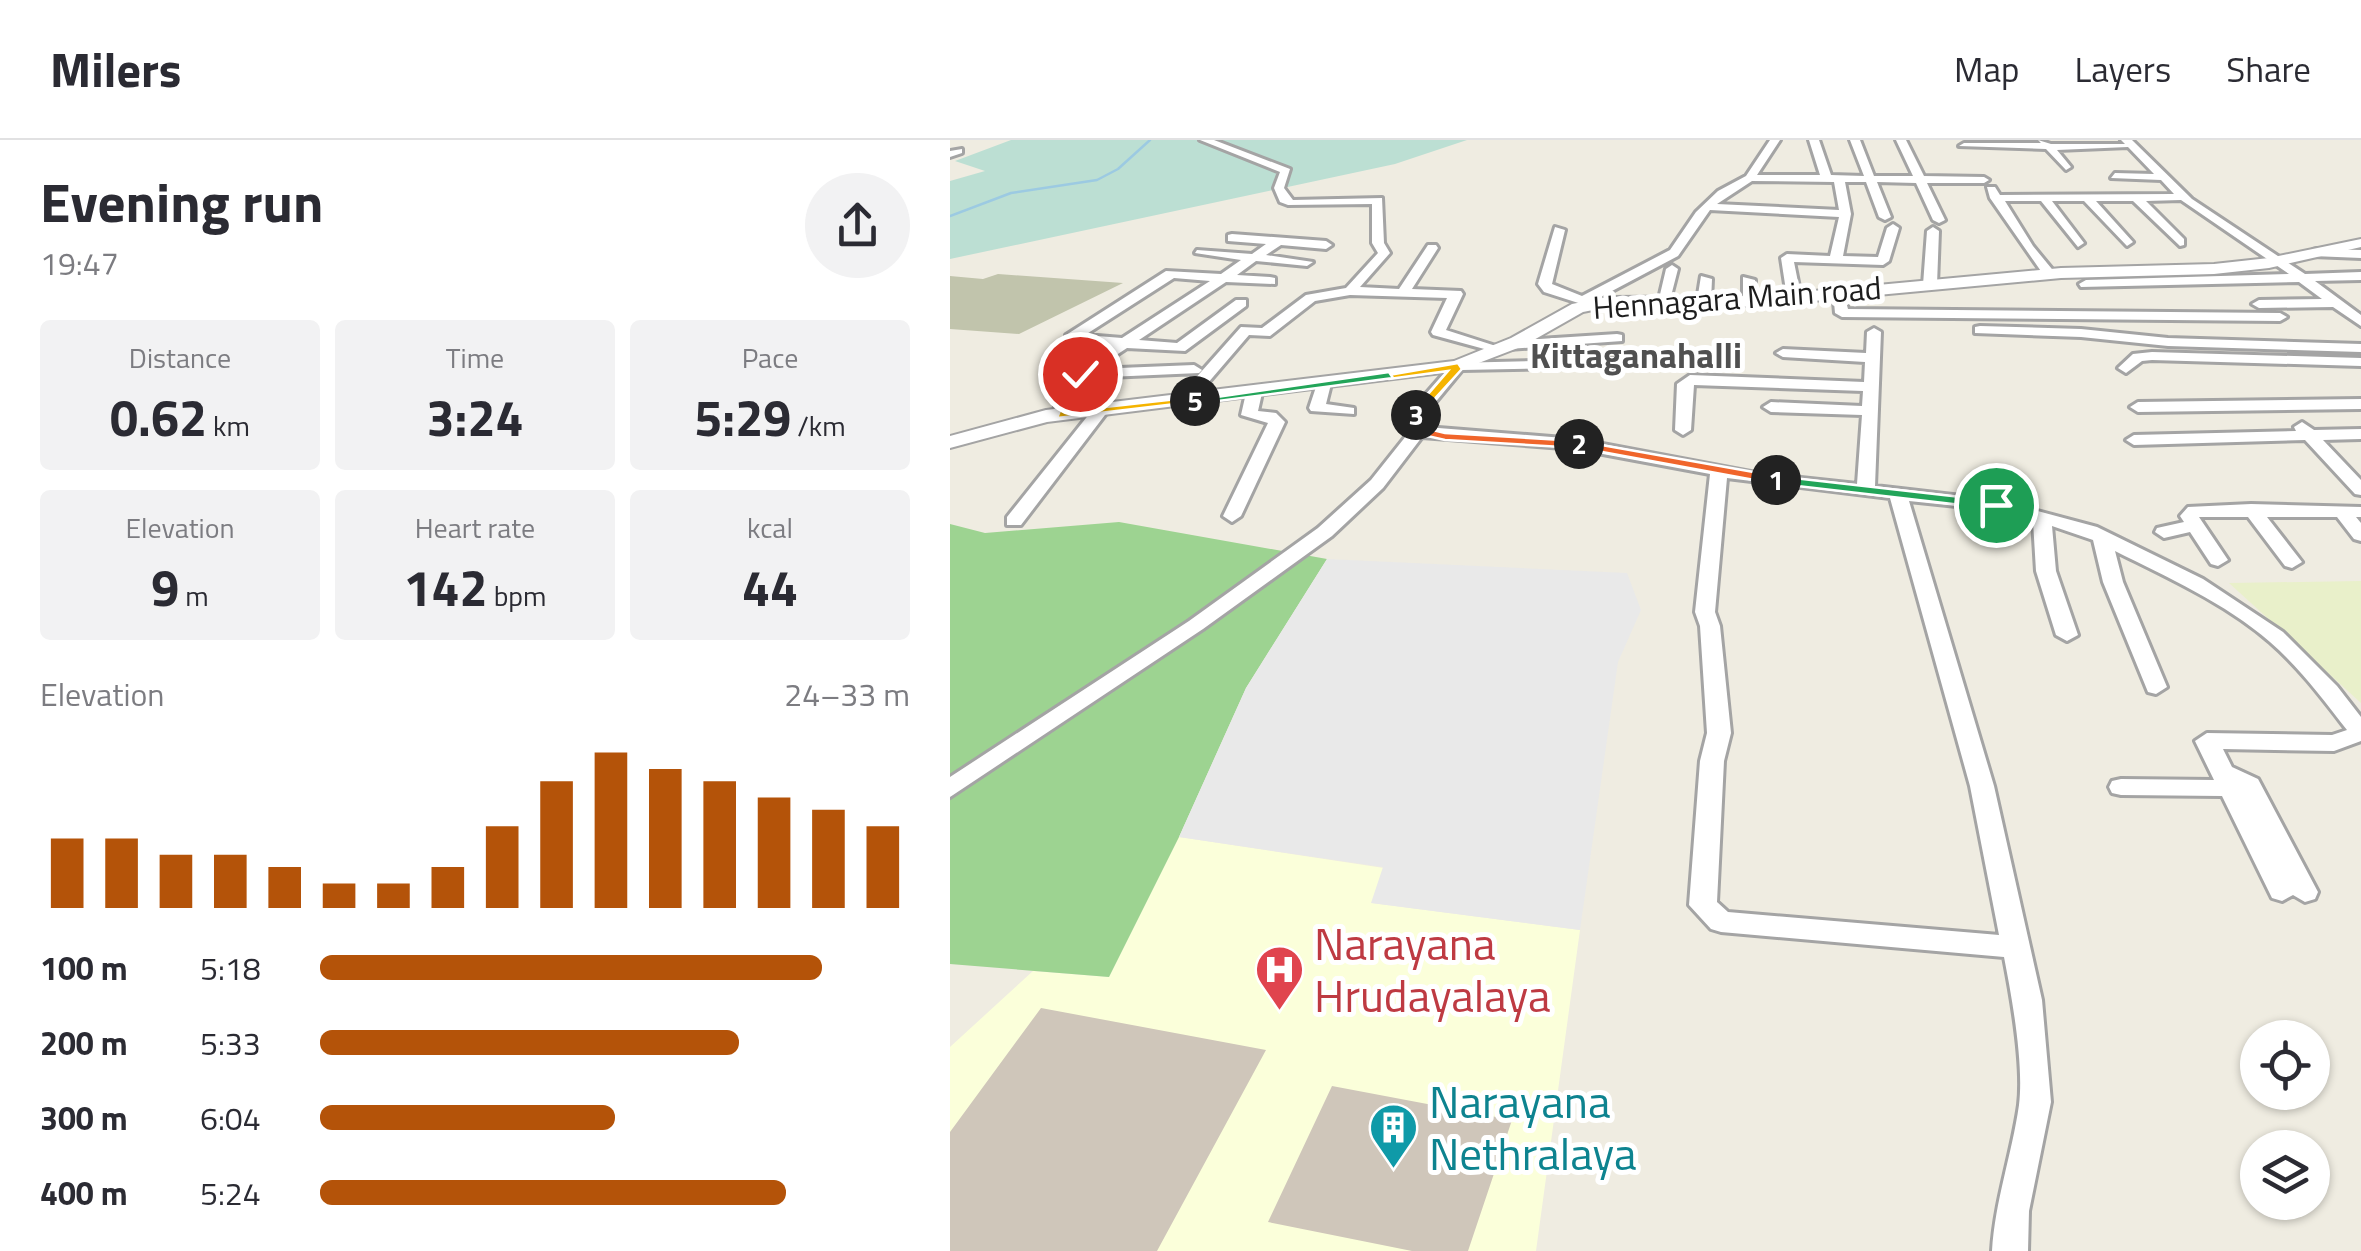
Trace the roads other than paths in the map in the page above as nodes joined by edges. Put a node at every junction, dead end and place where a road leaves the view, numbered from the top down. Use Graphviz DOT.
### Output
graph roads {
  1 [pos="1205,140"];
  2 [pos="1814,140"];
  3 [pos="1855,140"];
  4 [pos="1901,140"];
  5 [pos="1962,143"];
  6 [pos="2008,143"];
  7 [pos="2046,143"];
  8 [pos="2088,143"];
  9 [pos="2124,143"];
  10 [pos="1776,145"];
  11 [pos="2101,157"];
  12 [pos="2024,164"];
  13 [pos="2066,167"];
  14 [pos="2115,176"];
  15 [pos="2163,177"];
  16 [pos="1750,178"];
  17 [pos="1783,178"];
  18 [pos="1833,178"];
  19 [pos="1870,179"];
  20 [pos="1919,179"];
  21 [pos="1984,180"];
  22 [pos="2184,197"];
  23 [pos="1996,198"];
  24 [pos="2044,198"];
  25 [pos="2086,198"];
  26 [pos="2136,198"];
  27 [pos="1711,207"];
  28 [pos="1845,214"];
  29 [pos="1559,230"];
  30 [pos="1232,238"];
  31 [pos="1278,241"];
  32 [pos="2180,242"];
  33 [pos="2078,243"];
  34 [pos="2361,243"];
  35 [pos="1814,244"];
  36 [pos="1326,245"];
  37 [pos="1432,248"];
  38 [pos="1202,253"];
  39 [pos="2317,253"];
  40 [pos="2361,254"];
  41 [pos="1253,258"];
  42 [pos="1836,259"];
  43 [pos="1785,261"];
  44 [pos="2280,261"];
  45 [pos="1308,262"];
  46 [pos="1672,269"];
  47 [pos="2139,272"];
  48 [pos="2050,274"];
  49 [pos="2361,276"];
  50 [pos="1223,278"];
  51 [pos="1706,279"];
  52 [pos="1748,280"];
  53 [pos="2301,280"];
  54 [pos="1270,282"];
  55 [pos="2086,284"];
  56 [pos="1930,285"];
  57 [pos="2187,288"];
  58 [pos="1350,291"];
  59 [pos="1403,293"];
  60 [pos="1838,294"];
  61 [pos="1794,298"];
  62 [pos="1663,300"];
  63 [pos="1704,301"];
  64 [pos="1589,302"];
  65 [pos="1750,302"];
  66 [pos="1241,304"];
  67 [pos="2336,304"];
  68 [pos="2064,306"];
  69 [pos="2280,317"];
  70 [pos="2214,318"];
  71 [pos="2361,322"];
  72 [pos="1926,326"];
  73 [pos="1874,332"];
  74 [pos="1617,338"];
  75 [pos="1119,344"];
  76 [pos="1501,347"];
  77 [pos="2361,348"];
  78 [pos="1783,354"];
  79 [pos="1872,358"];
  80 [pos="2361,362"];
  81 [pos="1626,363"];
  82 [pos="1458,366"];
  83 [pos="2126,368"];
  84 [pos="1194,370"];
  85 [pos="1080,374"];
  86 [pos="1322,384"];
  87 [pos="1872,386"];
  88 [pos="1254,393"];
  89 [pos="1183,402"];
  90 [pos="2361,404"];
  91 [pos="2283,406"];
  92 [pos="1771,407"];
  93 [pos="2138,407"];
  94 [pos="1348,410"];
  95 [pos="1100,411"];
  96 [pos="1872,411"];
  97 [pos="1062,415"];
  98 [pos="1418,430"];
  99 [pos="1682,430"];
  100 [pos="2309,434"];
  101 [pos="2361,434"];
  102 [pos="2134,440"];
  103 [pos="950,442"];
  104 [pos="1719,471"];
  105 [pos="2359,486"];
  106 [pos="1866,490"];
  107 [pos="1898,494"];
  108 [pos="2251,509"];
  109 [pos="2351,512"];
  110 [pos="1232,516"];
  111 [pos="2042,518"];
  112 [pos="1014,521"];
  113 [pos="2193,526"];
  114 [pos="2164,532"];
  115 [pos="2361,535"];
  116 [pos="2102,537"];
  117 [pos="2218,560"];
  118 [pos="2292,562"];
  119 [pos="2067,635"];
  120 [pos="2156,687"];
  121 [pos="2361,733"];
  122 [pos="2226,780"];
  123 [pos="2121,786"];
  124 [pos="950,789"];
  125 [pos="2293,891"];
  126 [pos="2016,948"];
  127 [pos="2010,1251"];
  1 -- 58 [label="street"];
  2 -- 18 [label="street"];
  3 -- 19 [label="street"];
  4 -- 20 [label="street"];
  5 -- 6 [label="street"];
  5 -- 21 [label="street"];
  6 -- 7 [label="street"];
  6 -- 12 [label="street"];
  7 -- 8 [label="street"];
  7 -- 13 [label="street"];
  8 -- 9 [label="street"];
  8 -- 11 [label="street"];
  9 -- 15 [label="street"];
  10 -- 16 [label="street"];
  10 -- 17 [label="street"];
  14 -- 15 [label="street"];
  15 -- 22 [label="street"];
  16 -- 17 [label="street"];
  16 -- 27 [label="street"];
  17 -- 18 [label="street"];
  18 -- 19 [label="street"];
  18 -- 28 [label="street"];
  19 -- 20 [label="street"];
  19 -- 42 [label="street"];
  20 -- 21 [label="street"];
  20 -- 56 [label="street"];
  21 -- 23 [label="street"];
  22 -- 26 [label="street"];
  22 -- 44 [label="street"];
  23 -- 24 [label="street"];
  23 -- 48 [label="street"];
  24 -- 25 [label="street"];
  24 -- 33 [label="street"];
  25 -- 26 [label="street"];
  25 -- 47 [label="street"];
  26 -- 32 [label="street"];
  27 -- 28 [label="street"];
  27 -- 64 [label="street"];
  28 -- 42 [label="street"];
  29 -- 64 [label="street"];
  30 -- 31 [label="street"];
  31 -- 36 [label="street"];
  31 -- 41 [label="street"];
  34 -- 39 [label="street, Hennagara Main road"];
  35 -- 43 [label="street"];
  37 -- 59 [label="street"];
  38 -- 41 [label="street"];
  39 -- 40 [label="street"];
  39 -- 44 [label="street, Hennagara Main road"];
  41 -- 45 [label="street"];
  41 -- 50 [label="street"];
  42 -- 43 [label="street"];
  43 -- 61 [label="street"];
  44 -- 53 [label="street"];
  44 -- 57 [label="street, Hennagara Main road"];
  46 -- 62 [label="street"];
  47 -- 48 [label="street, Hennagara Main road"];
  47 -- 57 [label="street, Hennagara Main road"];
  48 -- 56 [label="street, Hennagara Main road"];
  49 -- 53 [label="street"];
  50 -- 54 [label="street"];
  50 -- 75 [label="street"];
  50 -- 75 [label="street"];
  51 -- 63 [label="street"];
  52 -- 65 [label="street"];
  53 -- 57 [label="street"];
  53 -- 67 [label="street"];
  55 -- 57 [label="street"];
  56 -- 60 [label="street, Hennagara Main road"];
  57 -- 67 [label="street"];
  57 -- 68 [label="street"];
  57 -- 70 [label="street"];
  58 -- 59 [label="street"];
  58 -- 89 [label="street"];
  59 -- 76 [label="street"];
  60 -- 61 [label="street, Hennagara Main road"];
  60 -- 70 [label="street"];
  61 -- 65 [label="street, Hennagara Main road"];
  62 -- 63 [label="street, Hennagara Main road"];
  62 -- 64 [label="street, Hennagara Main road"];
  63 -- 65 [label="street, Hennagara Main road"];
  64 -- 76 [label="street, Hennagara Main road"];
  66 -- 75 [label="street"];
  67 -- 71 [label="street"];
  69 -- 70 [label="street"];
  72 -- 77 [label="street"];
  73 -- 79 [label="street"];
  74 -- 76 [label="street"];
  75 -- 85 [label="street"];
  76 -- 82 [label="street, Hennagara Main road"];
  78 -- 79 [label="street"];
  79 -- 87 [label="street"];
  80 -- 83 [label="street"];
  81 -- 82 [label="street"];
  82 -- 86 [label="street, Hennagara Main road"];
  82 -- 98 [label="street"];
  84 -- 85 [label="street"];
  85 -- 97 [label="street"];
  86 -- 88 [label="street, Hennagara Main road"];
  86 -- 94 [label="street"];
  87 -- 96 [label="street"];
  87 -- 99 [label="street"];
  88 -- 89 [label="street, Hennagara Main road"];
  88 -- 110 [label="street"];
  89 -- 95 [label="street, Hennagara Main road"];
  90 -- 91 [label="street"];
  91 -- 93 [label="street"];
  91 -- 100 [label="street"];
  92 -- 96 [label="street"];
  95 -- 97 [label="street, Hennagara Main road"];
  95 -- 112 [label="street"];
  96 -- 106 [label="street"];
  97 -- 103 [label="street, Hennagara Main road"];
  98 -- 104 [label="street"];
  98 -- 124 [label="street"];
  100 -- 101 [label="street"];
  100 -- 102 [label="street"];
  100 -- 105 [label="street"];
  104 -- 106 [label="street"];
  104 -- 126 [label="street"];
  106 -- 107 [label="street"];
  107 -- 111 [label="street"];
  107 -- 126 [label="street"];
  108 -- 109 [label="street"];
  108 -- 113 [label="street"];
  108 -- 118 [label="street"];
  109 -- 115 [label="street"];
  111 -- 116 [label="street"];
  111 -- 119 [label="street"];
  113 -- 114 [label="street"];
  113 -- 117 [label="street"];
  116 -- 120 [label="street"];
  116 -- 121 [label="street"];
  121 -- 122 [label="street"];
  122 -- 123 [label="street"];
  122 -- 125 [label="street"];
  126 -- 127 [label="street"];
}
